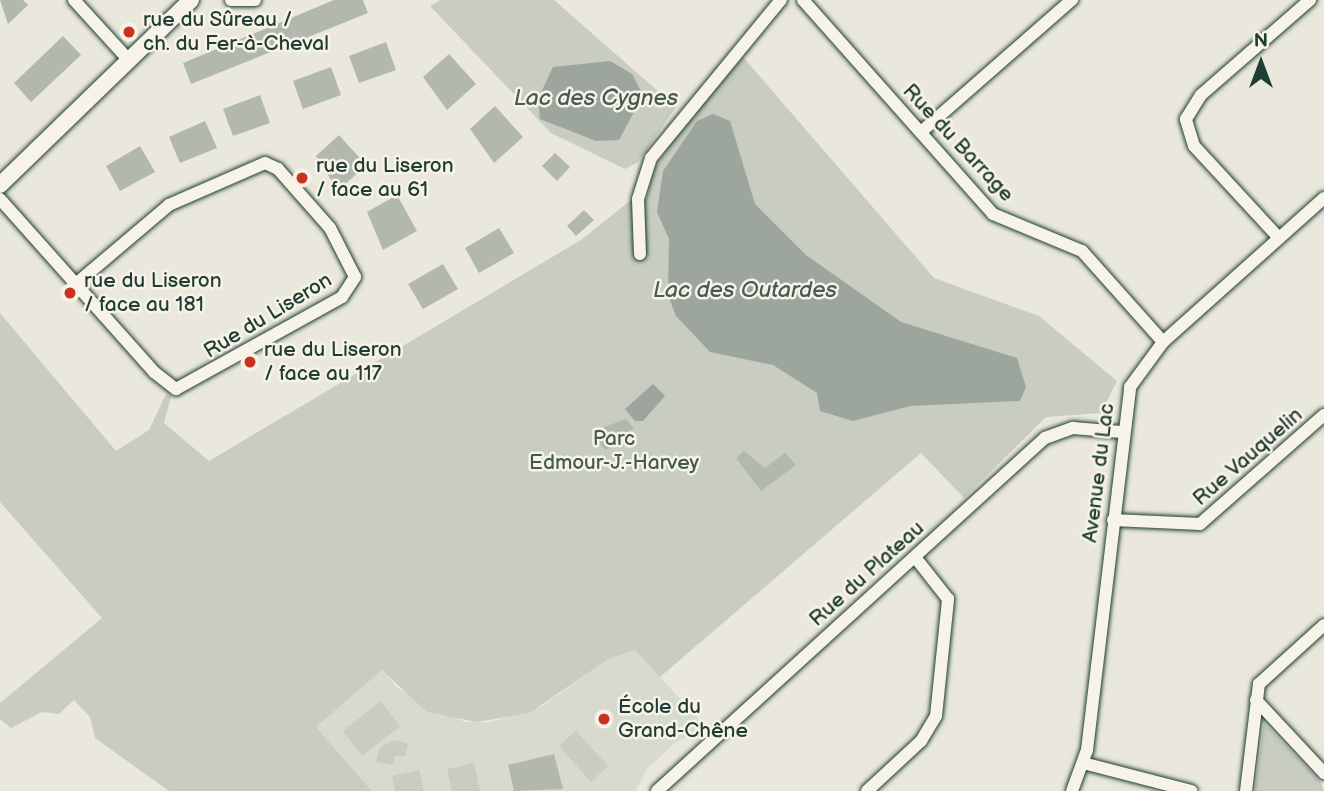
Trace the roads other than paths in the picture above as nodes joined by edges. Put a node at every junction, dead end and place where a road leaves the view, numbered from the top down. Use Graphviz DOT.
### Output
graph roads {
  1 [pos="74,0"];
  2 [pos="191,0"];
  3 [pos="231,0"];
  4 [pos="255,0"];
  5 [pos="781,0"];
  6 [pos="803,0"];
  7 [pos="1072,0"];
  8 [pos="1310,0"];
  9 [pos="127,58"];
  10 [pos="921,132"];
  11 [pos="0,185"];
  12 [pos="1324,198"];
  13 [pos="0,199"];
  14 [pos="1279,238"];
  15 [pos="640,254"];
  16 [pos="76,284"];
  17 [pos="1163,342"];
  18 [pos="1324,415"];
  19 [pos="1121,432"];
  20 [pos="1113,520"];
  21 [pos="915,557"];
  22 [pos="1324,625"];
  23 [pos="1256,700"];
  24 [pos="1083,763"];
  25 [pos="1324,773"];
  26 [pos="657,791"];
  27 [pos="867,791"];
  28 [pos="1072,791"];
  29 [pos="1191,791"];
  30 [pos="1246,791"];
  1 -- 9 [label="street"];
  2 -- 9 [label="street"];
  3 -- 4 [label="street"];
  5 -- 15 [label="street"];
  6 -- 10 [label="street, Rue du Barrage"];
  7 -- 10 [label="street"];
  8 -- 14 [label="street"];
  9 -- 11 [label="street"];
  10 -- 17 [label="street, Rue du Barrage"];
  12 -- 14 [label="street, Avenue du Lac"];
  13 -- 16 [label="street, Rue du Liseron"];
  14 -- 17 [label="street, Avenue du Lac"];
  16 -- 16 [label="street, Rue du Liseron"];
  17 -- 19 [label="street, Avenue du Lac"];
  18 -- 20 [label="street, Rue Vauquelin"];
  19 -- 20 [label="street, Avenue du Lac"];
  19 -- 21 [label="street, Rue du Plateau"];
  20 -- 24 [label="street, Avenue du Lac"];
  21 -- 26 [label="street, Rue du Plateau"];
  21 -- 27 [label="street"];
  22 -- 23 [label="street"];
  23 -- 25 [label="street"];
  23 -- 30 [label="street"];
  24 -- 28 [label="street, Avenue du Lac"];
  24 -- 29 [label="street"];
}
